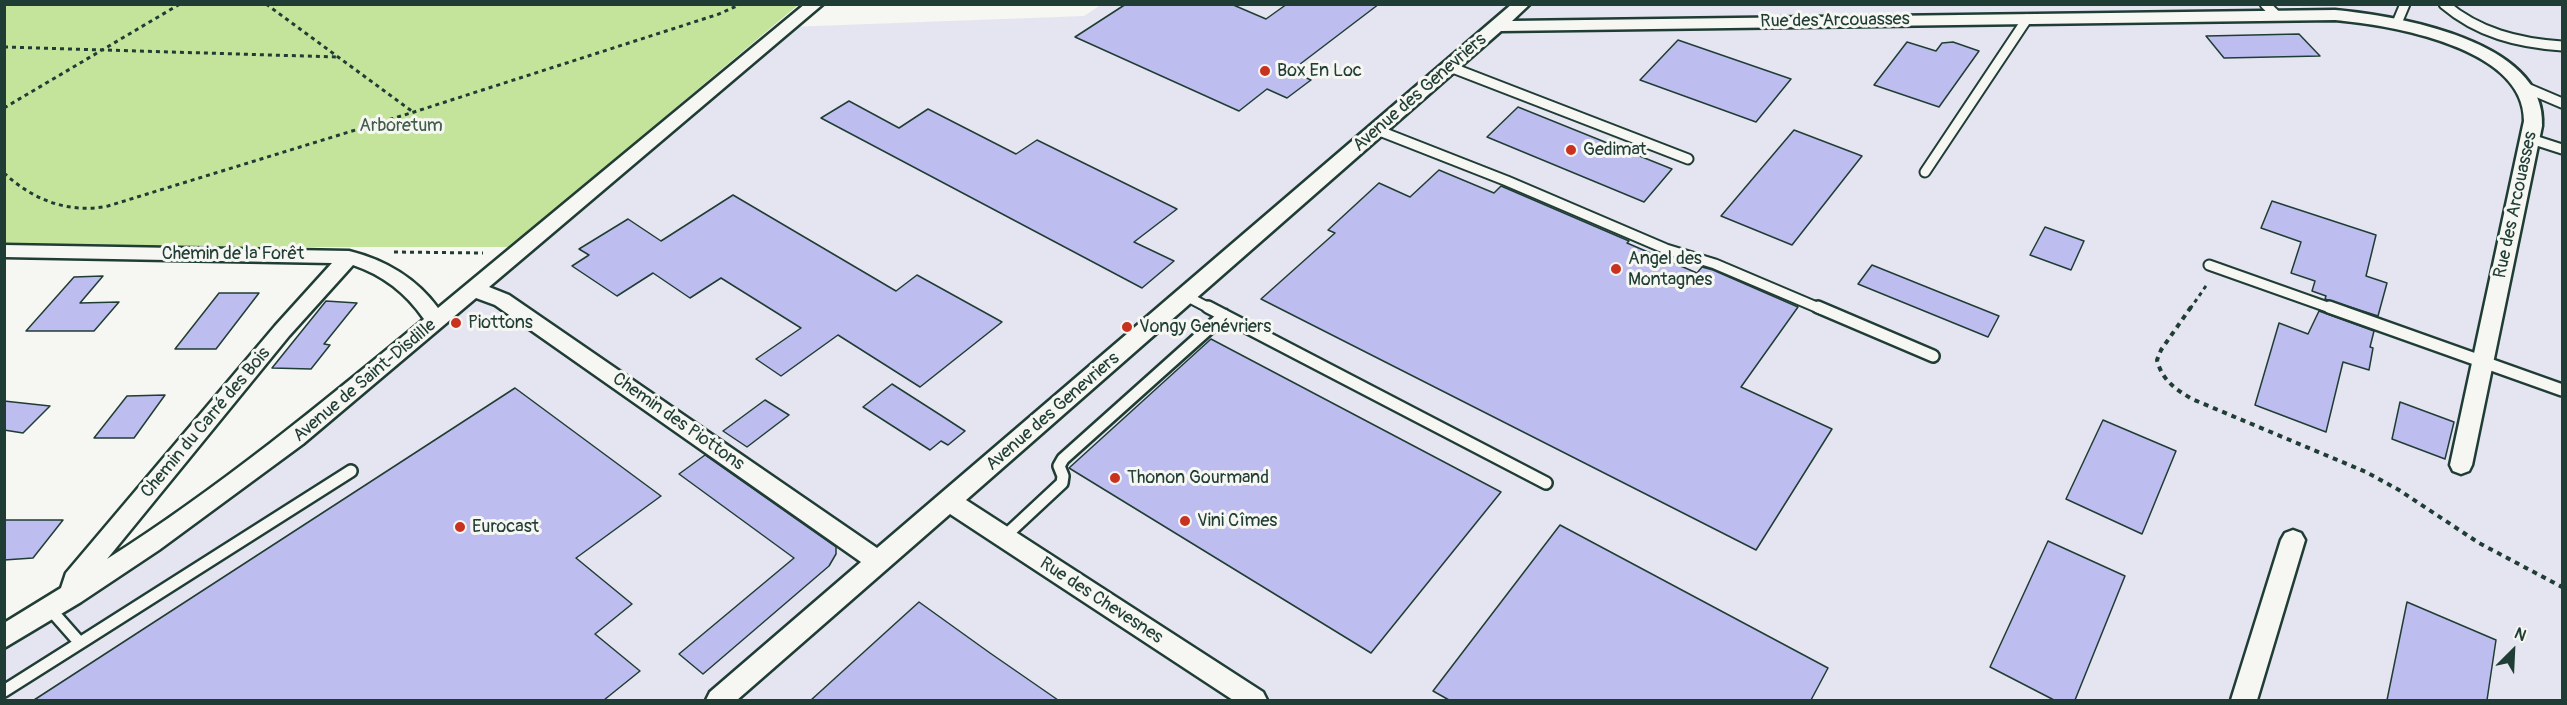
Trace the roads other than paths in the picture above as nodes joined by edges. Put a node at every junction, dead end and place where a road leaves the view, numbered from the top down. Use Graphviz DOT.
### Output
graph roads {
  1 [pos="815,4"];
  2 [pos="1522,4"];
  3 [pos="2405,4"];
  4 [pos="2444,4"];
  5 [pos="2270,10"];
  6 [pos="2027,19"];
  7 [pos="2397,23"];
  8 [pos="1498,26"];
  9 [pos="2562,46"];
  10 [pos="1450,67"];
  11 [pos="2522,86"];
  12 [pos="2539,93"];
  13 [pos="2562,97"];
  14 [pos="2562,103"];
  15 [pos="1377,130"];
  16 [pos="2531,139"];
  17 [pos="2562,149"];
  18 [pos="1688,159"];
  19 [pos="1925,172"];
  20 [pos="4,251"];
  21 [pos="349,257"];
  22 [pos="2214,266"];
  23 [pos="474,289"];
  24 [pos="1186,296"];
  25 [pos="1224,315"];
  26 [pos="437,321"];
  27 [pos="1933,356"];
  28 [pos="2483,362"];
  29 [pos="2562,390"];
  30 [pos="2461,465"];
  31 [pos="351,471"];
  32 [pos="1546,483"];
  33 [pos="949,501"];
  34 [pos="1004,537"];
  35 [pos="2292,540"];
  36 [pos="879,562"];
  37 [pos="72,595"];
  38 [pos="50,609"];
  39 [pos="4,637"];
  40 [pos="80,643"];
  41 [pos="4,691"];
  42 [pos="719,700"];
  43 [pos="1254,700"];
  44 [pos="2244,700"];
  1 -- 23 [label="street, Avenue de Saint-Disdille"];
  2 -- 8 [label="street, Avenue des Genevriers"];
  3 -- 7 [label="lane"];
  4 -- 9 [label="lane"];
  5 -- 6 [label="street, Rue des Arcouasses"];
  5 -- 7 [label="street, Rue des Arcouasses"];
  6 -- 8 [label="street, Rue des Arcouasses"];
  6 -- 19 [label="lane"];
  7 -- 11 [label="street, Rue des Arcouasses"];
  8 -- 10 [label="street, Avenue des Genevriers"];
  10 -- 15 [label="street, Avenue des Genevriers"];
  10 -- 18 [label="lane"];
  11 -- 12 [label="lane"];
  11 -- 16 [label="street, Rue des Arcouasses"];
  12 -- 13 [label="lane"];
  12 -- 14 [label="lane"];
  15 -- 24 [label="street, Avenue des Genevriers"];
  15 -- 27 [label="lane"];
  16 -- 17 [label="lane"];
  16 -- 28 [label="street, Rue des Arcouasses"];
  20 -- 21 [label="street, Chemin de la Forêt"];
  21 -- 26 [label="street, Chemin de la Forêt"];
  21 -- 37 [label="street, Chemin du Carré des Bois"];
  22 -- 28 [label="lane"];
  23 -- 26 [label="street, Avenue de Saint-Disdille"];
  23 -- 36 [label="street, Chemin des Piottons"];
  24 -- 25 [label="lane"];
  24 -- 33 [label="street, Avenue des Genevriers"];
  25 -- 32 [label="lane"];
  25 -- 34 [label="lane"];
  26 -- 37 [label="street, Avenue de Saint-Disdille"];
  28 -- 29 [label="lane"];
  28 -- 30 [label="street, Rue des Arcouasses"];
  31 -- 40 [label="lane"];
  33 -- 34 [label="street, Rue des Chevesnes"];
  33 -- 36 [label="street, Avenue des Genevriers"];
  34 -- 43 [label="street, Rue des Chevesnes"];
  35 -- 44 [label="street"];
  36 -- 42 [label="street, Avenue des Genevriers"];
  37 -- 38 [label="street, Avenue de Saint-Disdille"];
  38 -- 39 [label="street, Avenue de Saint-Disdille"];
  38 -- 40 [label="lane"];
  40 -- 41 [label="lane"];
}
